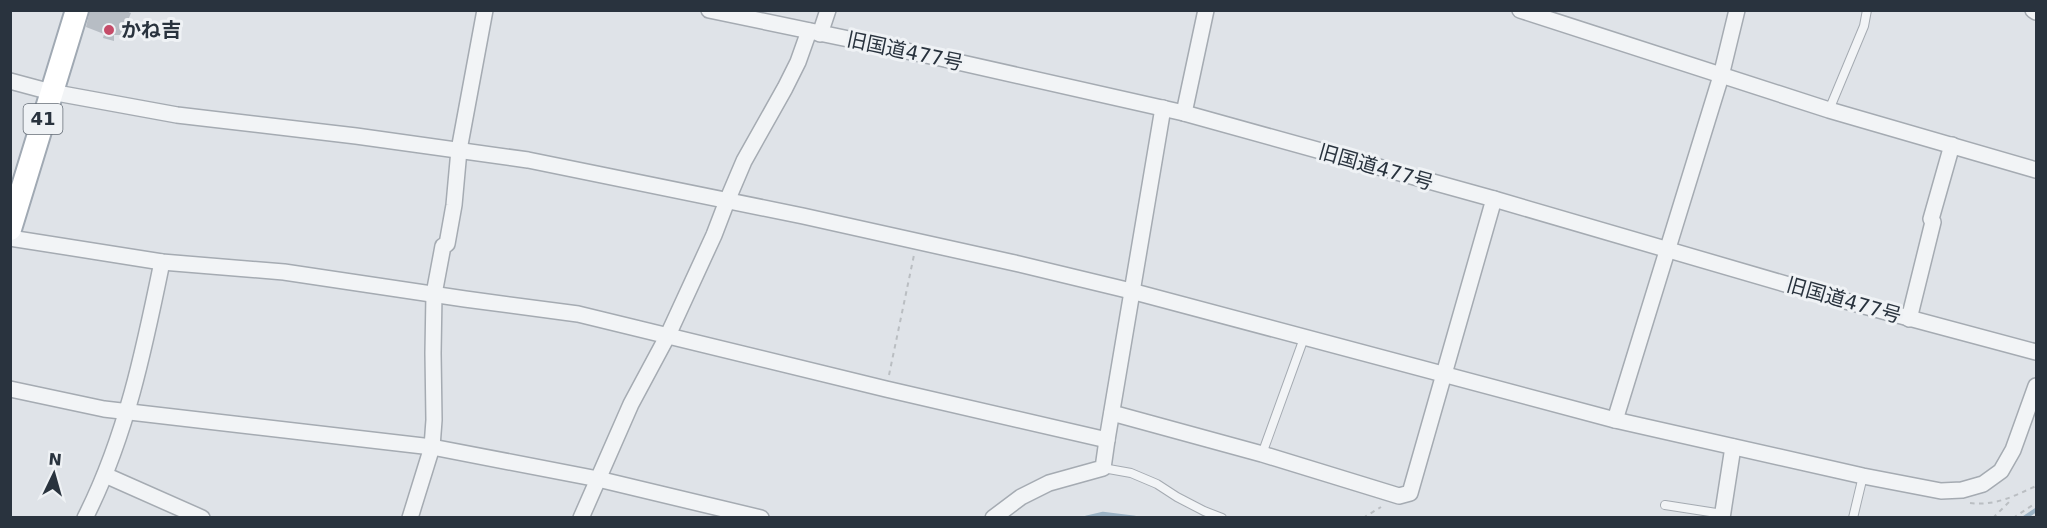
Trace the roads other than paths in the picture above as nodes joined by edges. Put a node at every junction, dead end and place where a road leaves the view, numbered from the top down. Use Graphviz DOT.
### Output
graph roads {
  1 [pos="77,10"];
  2 [pos="485,10"];
  3 [pos="709,10"];
  4 [pos="828,10"];
  5 [pos="1206,10"];
  6 [pos="1520,10"];
  7 [pos="1737,10"];
  8 [pos="1867,10"];
  9 [pos="815,33"];
  10 [pos="1721,76"];
  11 [pos="10,81"];
  12 [pos="51,92"];
  13 [pos="1163,108"];
  14 [pos="1829,110"];
  15 [pos="1184,112"];
  16 [pos="1952,145"];
  17 [pos="459,150"];
  18 [pos="2037,170"];
  19 [pos="1494,200"];
  20 [pos="727,201"];
  21 [pos="10,229"];
  22 [pos="10,238"];
  23 [pos="1668,250"];
  24 [pos="162,262"];
  25 [pos="1131,291"];
  26 [pos="434,294"];
  27 [pos="1909,319"];
  28 [pos="668,335"];
  29 [pos="1304,338"];
  30 [pos="2037,352"];
  31 [pos="1445,375"];
  32 [pos="2037,386"];
  33 [pos="10,389"];
  34 [pos="128,412"];
  35 [pos="1112,413"];
  36 [pos="1615,420"];
  37 [pos="1107,440"];
  38 [pos="432,447"];
  39 [pos="1733,447"];
  40 [pos="1262,454"];
  41 [pos="1103,468"];
  42 [pos="105,475"];
  43 [pos="1863,476"];
  44 [pos="598,479"];
  45 [pos="1665,505"];
  46 [pos="1722,516"];
  47 [pos="86,518"];
  48 [pos="202,518"];
  49 [pos="410,518"];
  50 [pos="581,518"];
  51 [pos="761,518"];
  52 [pos="993,518"];
  53 [pos="1222,518"];
  54 [pos="1853,518"];
  1 -- 12 [label="main road, 41"];
  2 -- 17 [label="street"];
  3 -- 9 [label="street, 旧国道477号"];
  4 -- 9 [label="street"];
  5 -- 15 [label="street"];
  6 -- 10 [label="street"];
  7 -- 10 [label="street"];
  8 -- 14 [label="lane"];
  9 -- 13 [label="street, 旧国道477号"];
  9 -- 20 [label="street"];
  10 -- 14 [label="street"];
  10 -- 23 [label="street"];
  11 -- 12 [label="street"];
  12 -- 17 [label="street"];
  12 -- 21 [label="main road, 41"];
  13 -- 15 [label="street, 旧国道477号"];
  13 -- 25 [label="street"];
  14 -- 16 [label="street"];
  15 -- 19 [label="street, 旧国道477号"];
  16 -- 18 [label="street"];
  16 -- 27 [label="street"];
  17 -- 20 [label="street"];
  17 -- 26 [label="street"];
  19 -- 23 [label="street, 旧国道477号"];
  19 -- 31 [label="street"];
  20 -- 25 [label="street"];
  20 -- 28 [label="street"];
  22 -- 24 [label="street"];
  23 -- 27 [label="street, 旧国道477号"];
  23 -- 36 [label="street"];
  24 -- 26 [label="street"];
  24 -- 34 [label="street"];
  25 -- 29 [label="street"];
  25 -- 35 [label="street"];
  26 -- 28 [label="street"];
  26 -- 38 [label="street"];
  27 -- 30 [label="street, 旧国道477号"];
  28 -- 37 [label="street"];
  28 -- 44 [label="street"];
  29 -- 31 [label="street"];
  29 -- 40 [label="lane"];
  31 -- 36 [label="street"];
  31 -- 40 [label="street"];
  32 -- 43 [label="street"];
  33 -- 34 [label="street"];
  34 -- 38 [label="street"];
  34 -- 42 [label="street"];
  35 -- 37 [label="street"];
  35 -- 40 [label="street"];
  36 -- 39 [label="street"];
  37 -- 41 [label="street"];
  38 -- 44 [label="street"];
  38 -- 49 [label="street"];
  39 -- 43 [label="street"];
  39 -- 46 [label="street"];
  41 -- 52 [label="street"];
  41 -- 53 [label="lane"];
  42 -- 47 [label="street"];
  42 -- 48 [label="street"];
  43 -- 54 [label="lane"];
  44 -- 50 [label="street"];
  44 -- 51 [label="street"];
  45 -- 46 [label="lane"];
}
